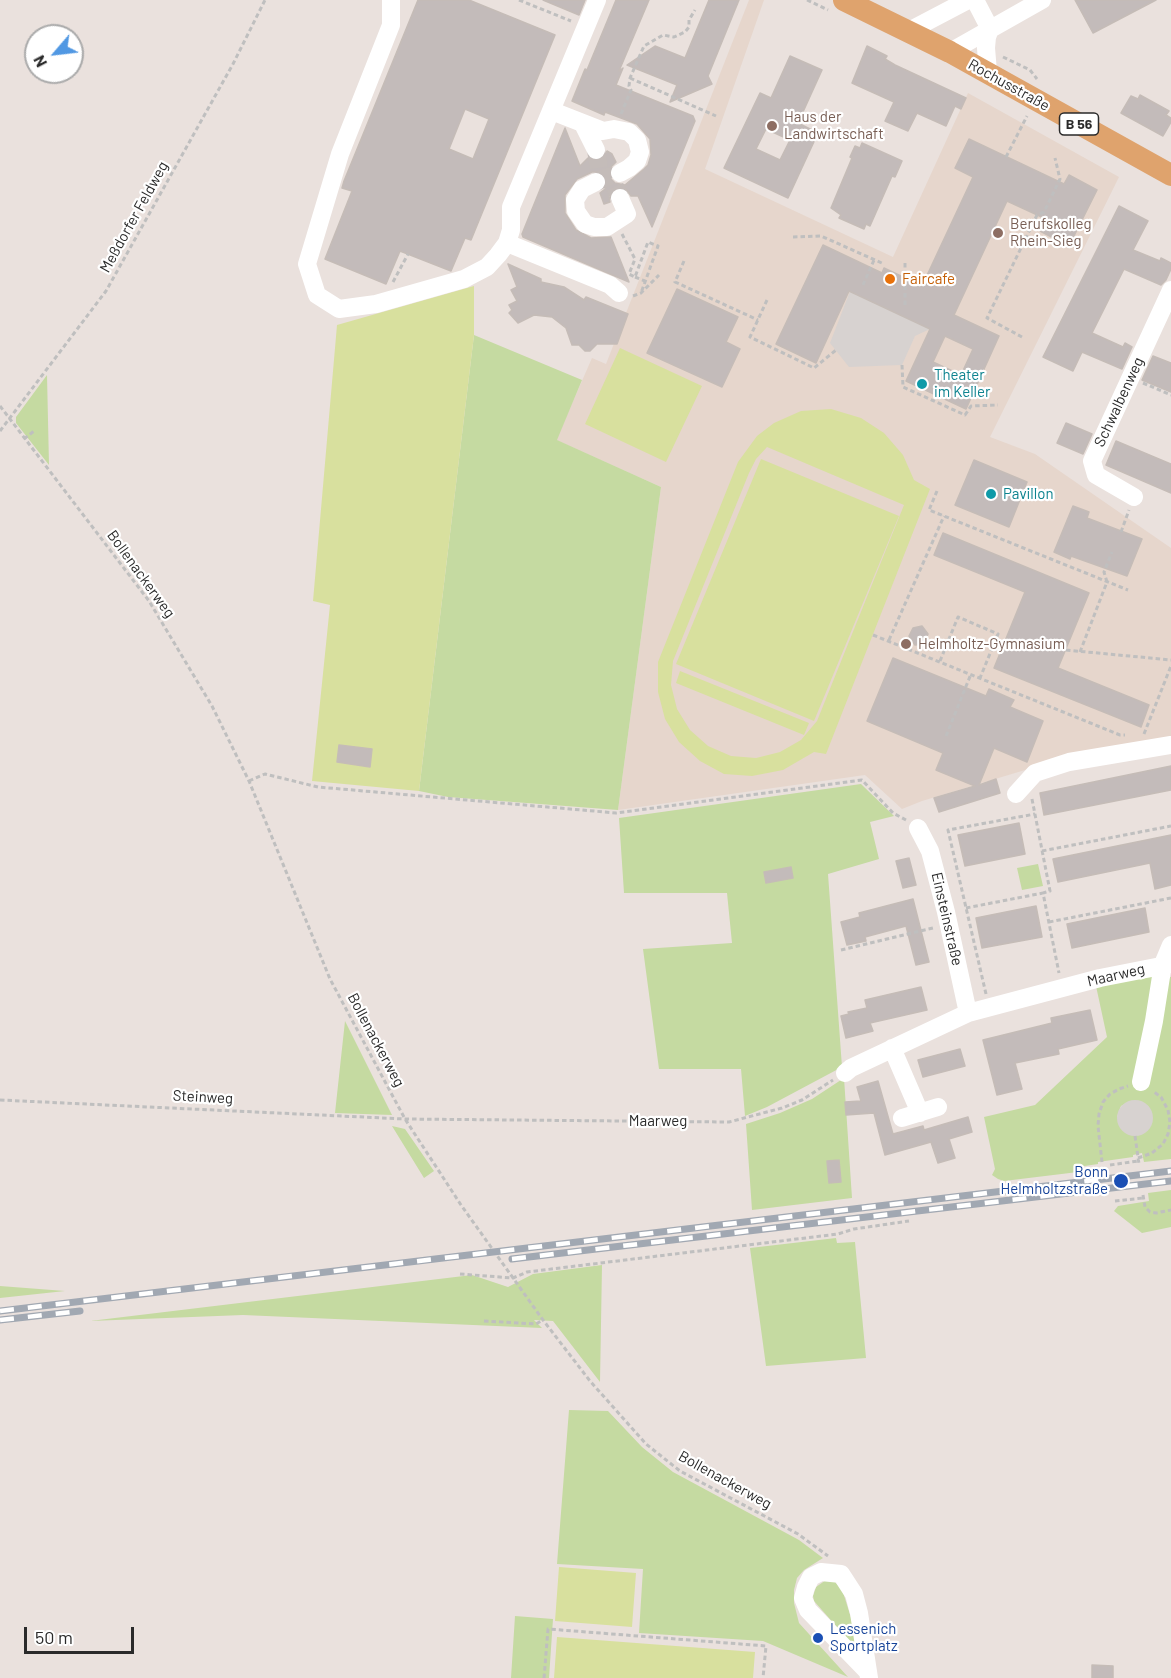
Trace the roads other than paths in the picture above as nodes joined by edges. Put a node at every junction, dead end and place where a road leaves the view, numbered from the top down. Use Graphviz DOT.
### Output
graph roads {
  1 [pos="391,0"];
  2 [pos="597,0"];
  3 [pos="844,0"];
  4 [pos="975,0"];
  5 [pos="1042,0"];
  6 [pos="962,3"];
  7 [pos="990,29"];
  8 [pos="909,31"];
  9 [pos="942,48"];
  10 [pos="988,72"];
  11 [pos="552,111"];
  12 [pos="583,124"];
  13 [pos="596,150"];
  14 [pos="620,173"];
  15 [pos="1171,175"];
  16 [pos="596,182"];
  17 [pos="620,198"];
  18 [pos="507,243"];
  19 [pos="1171,290"];
  20 [pos="619,293"];
  21 [pos="1134,497"];
  22 [pos="1171,745"];
  23 [pos="1016,794"];
  24 [pos="918,828"];
  25 [pos="1171,945"];
  26 [pos="1167,964"];
  27 [pos="967,1009"];
  28 [pos="892,1048"];
  29 [pos="845,1073"];
  30 [pos="1142,1086"];
  31 [pos="938,1107"];
  32 [pos="920,1113"];
  33 [pos="902,1118"];
  34 [pos="868,1675"];
  1 -- 18 [label="street"];
  2 -- 11 [label="street"];
  3 -- 8 [label="main road, Rochusstraße / B 56"];
  4 -- 7 [label="street"];
  5 -- 7 [label="street"];
  6 -- 8 [label="street"];
  6 -- 9 [label="street"];
  7 -- 9 [label="street"];
  7 -- 10 [label="street"];
  8 -- 9 [label="main road, Rochusstraße / B 56"];
  9 -- 10 [label="main road, Rochusstraße / B 56"];
  10 -- 15 [label="main road, Rochusstraße / B 56"];
  11 -- 12 [label="street"];
  11 -- 18 [label="street"];
  12 -- 13 [label="street"];
  12 -- 14 [label="street"];
  16 -- 17 [label="street"];
  18 -- 20 [label="street"];
  19 -- 21 [label="street, Schwalbenweg"];
  22 -- 23 [label="street"];
  24 -- 27 [label="street, Einsteinstraße"];
  25 -- 26 [label="street"];
  26 -- 27 [label="street, Maarweg"];
  26 -- 30 [label="street"];
  27 -- 28 [label="street, Maarweg"];
  28 -- 29 [label="street, Maarweg"];
  28 -- 32 [label="street"];
  31 -- 32 [label="street"];
  32 -- 33 [label="street"];
  34 -- 34 [label="street"];
}
